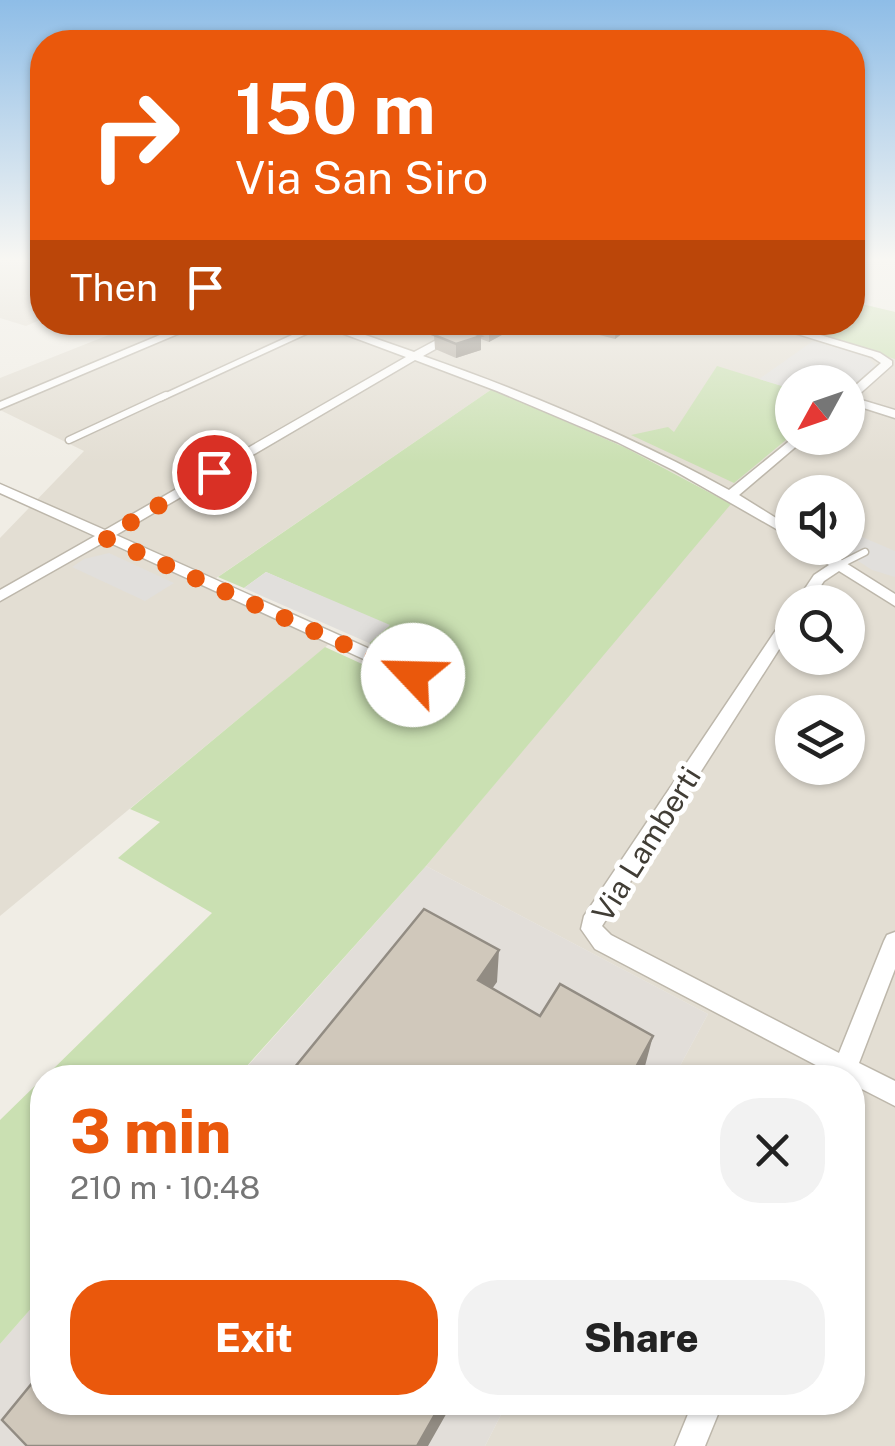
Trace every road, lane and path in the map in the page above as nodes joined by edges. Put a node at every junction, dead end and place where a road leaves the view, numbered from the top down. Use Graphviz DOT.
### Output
graph roads {
  1 [pos="169,335"];
  2 [pos="293,335"];
  3 [pos="353,335"];
  4 [pos="453,335"];
  5 [pos="808,335"];
  6 [pos="412,356"];
  7 [pos="865,384"];
  8 [pos="865,404"];
  9 [pos="0,406"];
  10 [pos="895,414"];
  11 [pos="69,440"];
  12 [pos="779,455"];
  13 [pos="0,488"];
  14 [pos="732,494"];
  15 [pos="775,523"];
  16 [pos="105,538"];
  17 [pos="839,565"];
  18 [pos="814,585"];
  19 [pos="0,596"];
  20 [pos="895,601"];
  21 [pos="775,644"];
  22 [pos="413,675"];
  23 [pos="895,941"];
  24 [pos="830,1065"];
  25 [pos="846,1065"];
  26 [pos="865,1081"];
  27 [pos="895,1094"];
  28 [pos="703,1415"];
  29 [pos="690,1446"];
  1 -- 9 [label="street"];
  2 -- 11 [label="lane"];
  3 -- 6 [label="street"];
  4 -- 6 [label="street"];
  5 -- 7 [label="street"];
  6 -- 14 [label="street"];
  6 -- 16 [label="street"];
  8 -- 10 [label="street"];
  12 -- 14 [label="street"];
  13 -- 16 [label="street"];
  14 -- 15 [label="street"];
  16 -- 19 [label="street"];
  16 -- 22 [label="street"];
  17 -- 18 [label="street"];
  17 -- 20 [label="street"];
  21 -- 24 [label="street, Via Lamberti"];
  23 -- 25 [label="street"];
  26 -- 27 [label="street"];
  28 -- 29 [label="street"];
}
